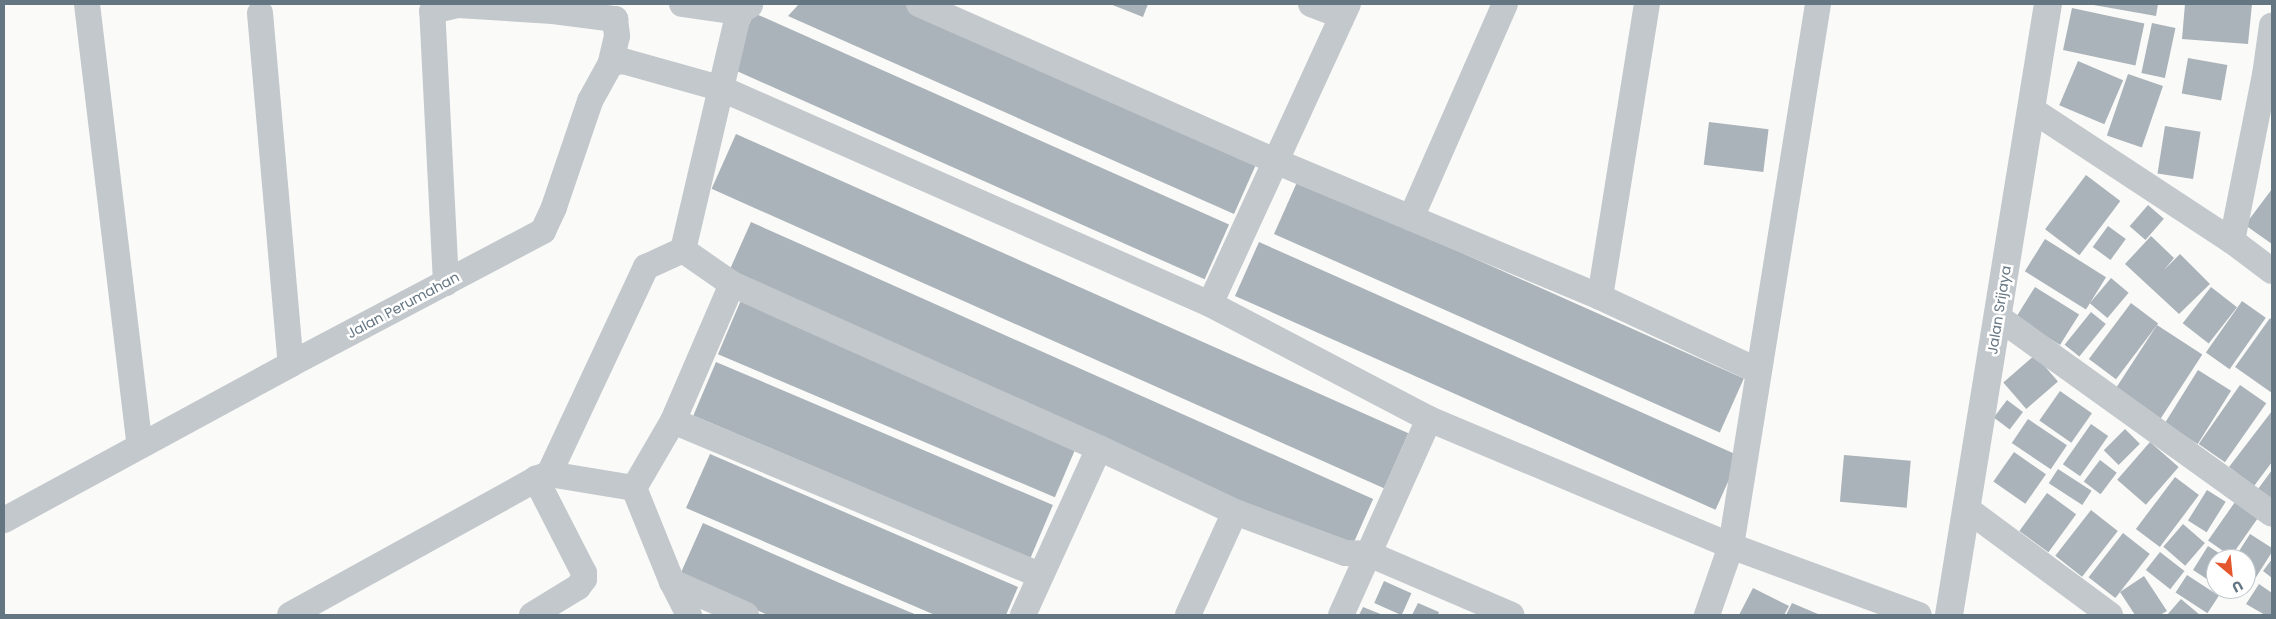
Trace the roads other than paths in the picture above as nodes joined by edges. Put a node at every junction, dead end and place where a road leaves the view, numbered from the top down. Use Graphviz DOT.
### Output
graph roads {
  1 [pos="88,4"];
  2 [pos="682,4"];
  3 [pos="919,4"];
  4 [pos="1311,4"];
  5 [pos="1505,4"];
  6 [pos="1647,4"];
  7 [pos="1818,4"];
  8 [pos="2048,4"];
  9 [pos="742,6"];
  10 [pos="1345,10"];
  11 [pos="260,14"];
  12 [pos="2272,25"];
  13 [pos="611,63"];
  14 [pos="2268,77"];
  15 [pos="720,88"];
  16 [pos="2031,109"];
  17 [pos="1275,161"];
  18 [pos="1411,218"];
  19 [pos="2232,241"];
  20 [pos="683,250"];
  21 [pos="2272,271"];
  22 [pos="446,283"];
  23 [pos="732,284"];
  24 [pos="1600,297"];
  25 [pos="1210,304"];
  26 [pos="1998,317"];
  27 [pos="290,364"];
  28 [pos="1759,371"];
  29 [pos="1429,419"];
  30 [pos="673,421"];
  31 [pos="140,446"];
  32 [pos="1099,448"];
  33 [pos="543,477"];
  34 [pos="634,488"];
  35 [pos="1966,509"];
  36 [pos="1235,512"];
  37 [pos="2272,514"];
  38 [pos="4,520"];
  39 [pos="1731,546"];
  40 [pos="1369,554"];
  41 [pos="1040,575"];
  42 [pos="672,582"];
  43 [pos="290,615"];
  44 [pos="532,615"];
  45 [pos="689,615"];
  46 [pos="746,615"];
  47 [pos="1023,615"];
  48 [pos="1188,615"];
  49 [pos="1341,615"];
  50 [pos="1511,615"];
  51 [pos="1707,615"];
  52 [pos="1919,615"];
  53 [pos="1949,615"];
  54 [pos="2110,615"];
  1 -- 31 [label="street"];
  2 -- 9 [label="street"];
  3 -- 17 [label="street"];
  4 -- 10 [label="street"];
  5 -- 18 [label="street"];
  6 -- 24 [label="street"];
  7 -- 28 [label="street"];
  8 -- 16 [label="street, Jalan Srijaya"];
  9 -- 15 [label="street"];
  10 -- 17 [label="street"];
  11 -- 27 [label="street"];
  12 -- 14 [label="street"];
  13 -- 15 [label="street"];
  13 -- 22 [label="street, Jalan Perumahan"];
  13 -- 22 [label="street, Jalan Perumahan"];
  14 -- 19 [label="street"];
  15 -- 20 [label="street"];
  15 -- 25 [label="street"];
  16 -- 19 [label="street"];
  16 -- 26 [label="street, Jalan Srijaya"];
  17 -- 18 [label="street"];
  17 -- 25 [label="street"];
  18 -- 24 [label="street"];
  19 -- 21 [label="street"];
  20 -- 23 [label="street"];
  20 -- 33 [label="street"];
  22 -- 27 [label="street, Jalan Perumahan"];
  23 -- 30 [label="street"];
  23 -- 32 [label="street"];
  24 -- 28 [label="street"];
  25 -- 29 [label="street"];
  26 -- 35 [label="street, Jalan Srijaya"];
  26 -- 37 [label="street"];
  27 -- 31 [label="street, Jalan Perumahan"];
  28 -- 39 [label="street"];
  29 -- 39 [label="street"];
  29 -- 40 [label="street"];
  30 -- 34 [label="street"];
  30 -- 41 [label="street"];
  31 -- 38 [label="street, Jalan Perumahan"];
  32 -- 36 [label="street"];
  32 -- 41 [label="street"];
  33 -- 34 [label="street"];
  33 -- 43 [label="street"];
  33 -- 44 [label="street"];
  34 -- 42 [label="street"];
  35 -- 53 [label="street, Jalan Srijaya"];
  35 -- 54 [label="street"];
  36 -- 40 [label="street"];
  36 -- 48 [label="street"];
  39 -- 51 [label="street"];
  39 -- 52 [label="street"];
  40 -- 49 [label="street"];
  40 -- 50 [label="street"];
  41 -- 47 [label="street"];
  42 -- 45 [label="street"];
  42 -- 46 [label="street"];
}
